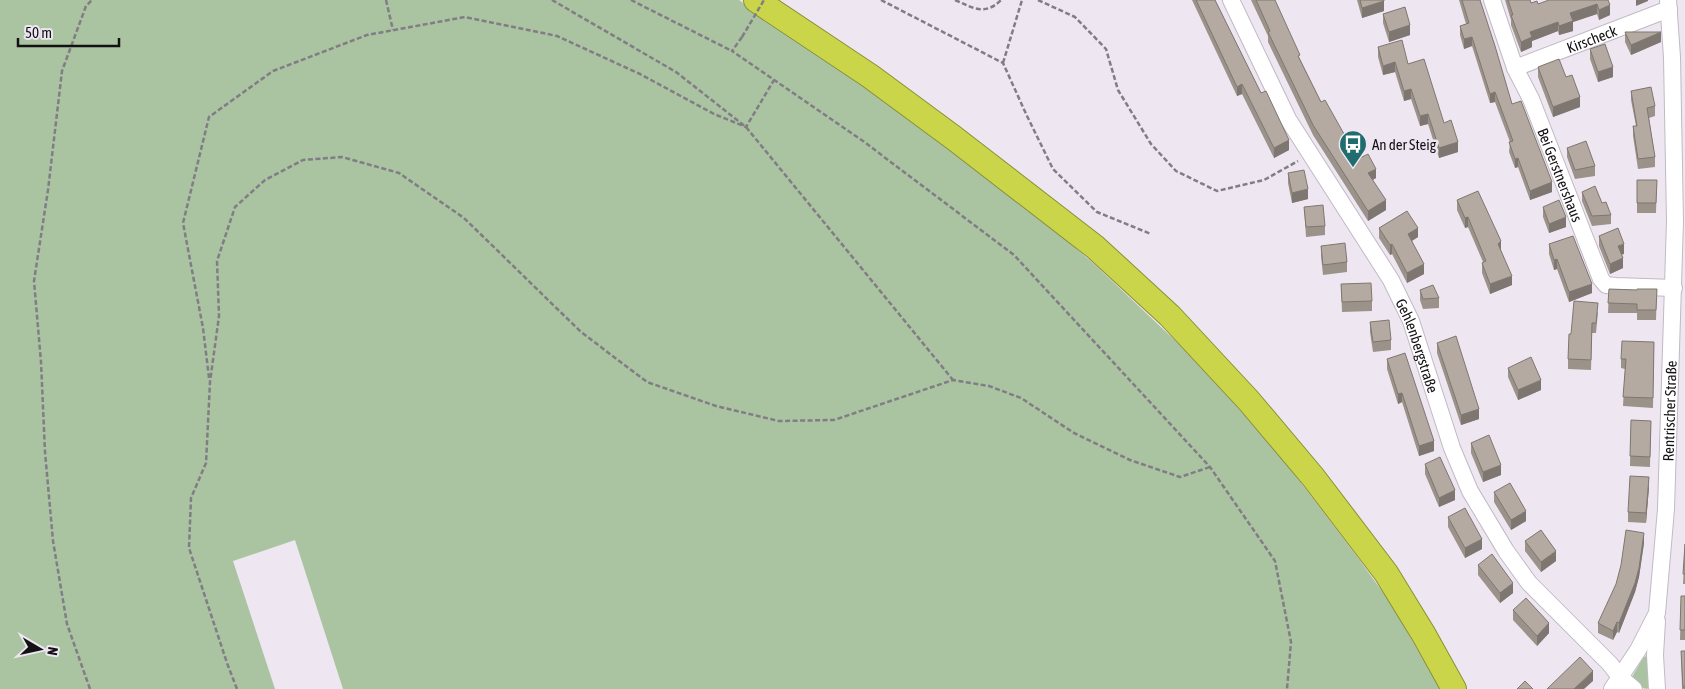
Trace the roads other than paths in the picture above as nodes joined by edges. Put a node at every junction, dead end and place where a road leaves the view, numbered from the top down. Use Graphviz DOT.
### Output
graph roads {
  1 [pos="756,0"];
  2 [pos="1230,0"];
  3 [pos="1492,0"];
  4 [pos="1668,4"];
  5 [pos="1515,68"];
  6 [pos="1674,288"];
  7 [pos="1657,613"];
  8 [pos="1616,683"];
  9 [pos="1454,689"];
  10 [pos="1634,689"];
  11 [pos="1657,689"];
  1 -- 9 [label="highway"];
  2 -- 8 [label="street, Gehlenbergstraße"];
  3 -- 5 [label="street, Bei Gerstnershaus"];
  4 -- 5 [label="street, Kirscheck"];
  4 -- 6 [label="street, Rentrischer Straße"];
  5 -- 6 [label="street, Bei Gerstnershaus"];
  6 -- 7 [label="street, Rentrischer Straße"];
  7 -- 8 [label="street, Rentrischer Straße"];
  7 -- 11 [label="street"];
  8 -- 10 [label="street, Gehlenbergstraße"];
}
